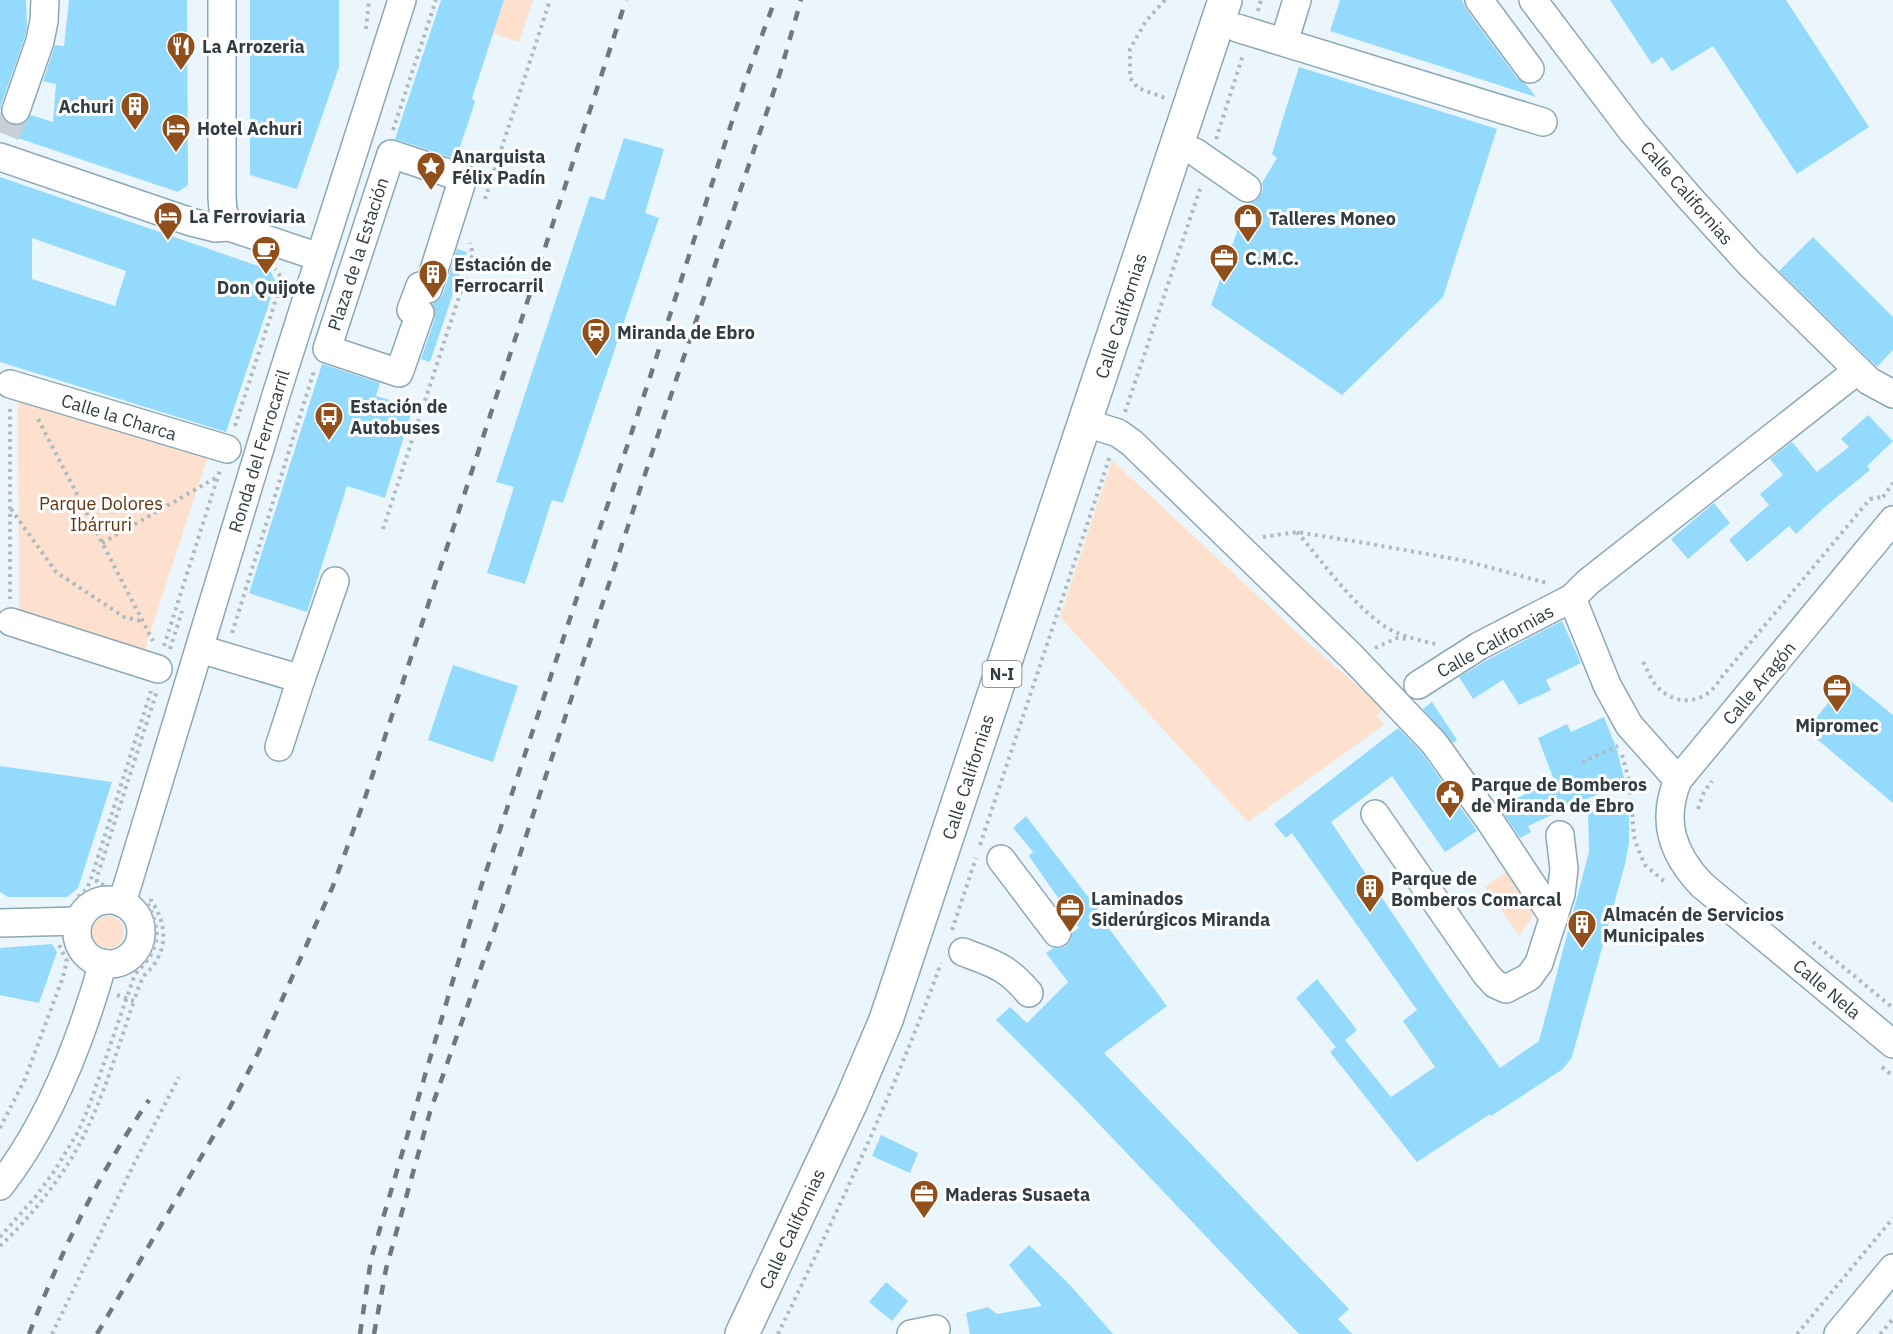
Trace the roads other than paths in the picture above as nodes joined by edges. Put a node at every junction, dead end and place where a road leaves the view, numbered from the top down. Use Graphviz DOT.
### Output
graph roads {
  1 [pos="45,0"];
  2 [pos="222,0"];
  3 [pos="402,0"];
  4 [pos="1297,0"];
  5 [pos="1479,0"];
  6 [pos="1533,0"];
  7 [pos="1240,15"];
  8 [pos="1284,42"];
  9 [pos="1530,69"];
  10 [pos="1543,122"];
  11 [pos="5,138"];
  12 [pos="1202,157"];
  13 [pos="463,178"];
  14 [pos="1247,188"];
  15 [pos="229,227"];
  16 [pos="319,257"];
  17 [pos="1858,370"];
  18 [pos="10,384"];
  19 [pos="1893,394"];
  20 [pos="1103,428"];
  21 [pos="227,449"];
  22 [pos="1888,509"];
  23 [pos="335,581"];
  24 [pos="1570,599"];
  25 [pos="11,622"];
  26 [pos="212,652"];
  27 [pos="158,669"];
  28 [pos="301,679"];
  29 [pos="1418,685"];
  30 [pos="279,747"];
  31 [pos="1678,780"];
  32 [pos="1375,814"];
  33 [pos="1560,835"];
  34 [pos="1001,859"];
  35 [pos="1682,862"];
  36 [pos="122,903"];
  37 [pos="1554,918"];
  38 [pos="67,922"];
  39 [pos="0,923"];
  40 [pos="1057,933"];
  41 [pos="952,948"];
  42 [pos="99,975"];
  43 [pos="1029,993"];
  44 [pos="1893,1044"];
  45 [pos="0,1186"];
  46 [pos="1893,1268"];
  47 [pos="742,1334"];
  48 [pos="763,1334"];
  49 [pos="1838,1334"];
  1 -- 11 [label="street"];
  2 -- 15 [label="street"];
  3 -- 16 [label="street, Ronda del Ferrocarril"];
  4 -- 8 [label="street"];
  5 -- 9 [label="street"];
  6 -- 17 [label="street, Calle Californias"];
  7 -- 8 [label="street"];
  7 -- 12 [label="highway, Calle Californias / N-I"];
  7 -- 20 [label="highway, Calle Californias / N-I"];
  8 -- 10 [label="street"];
  11 -- 15 [label="street"];
  12 -- 14 [label="street"];
  12 -- 20 [label="highway, Calle Californias / N-I"];
  13 -- 13 [label="street, Plaza de la Estación"];
  15 -- 16 [label="street"];
  16 -- 26 [label="street, Ronda del Ferrocarril"];
  17 -- 19 [label="street, Calle Californias"];
  17 -- 24 [label="street, Calle Californias"];
  18 -- 21 [label="street, Calle la Charca"];
  20 -- 37 [label="street"];
  20 -- 47 [label="highway, Calle Californias / N-I"];
  20 -- 48 [label="highway, Calle Californias / N-I"];
  22 -- 31 [label="street, Calle Aragón"];
  23 -- 28 [label="street"];
  24 -- 29 [label="street, Calle Californias"];
  24 -- 31 [label="street, Calle Californias"];
  25 -- 27 [label="street"];
  26 -- 28 [label="street"];
  26 -- 36 [label="street, Ronda del Ferrocarril"];
  28 -- 30 [label="street"];
  31 -- 35 [label="street, Calle Aragón"];
  32 -- 37 [label="street"];
  33 -- 37 [label="street"];
  34 -- 40 [label="street"];
  35 -- 44 [label="street, Calle Nela"];
  36 -- 38 [label="street"];
  36 -- 42 [label="street"];
  38 -- 39 [label="street"];
  38 -- 42 [label="street"];
  41 -- 43 [label="street"];
  42 -- 45 [label="street"];
  46 -- 49 [label="street"];
}
